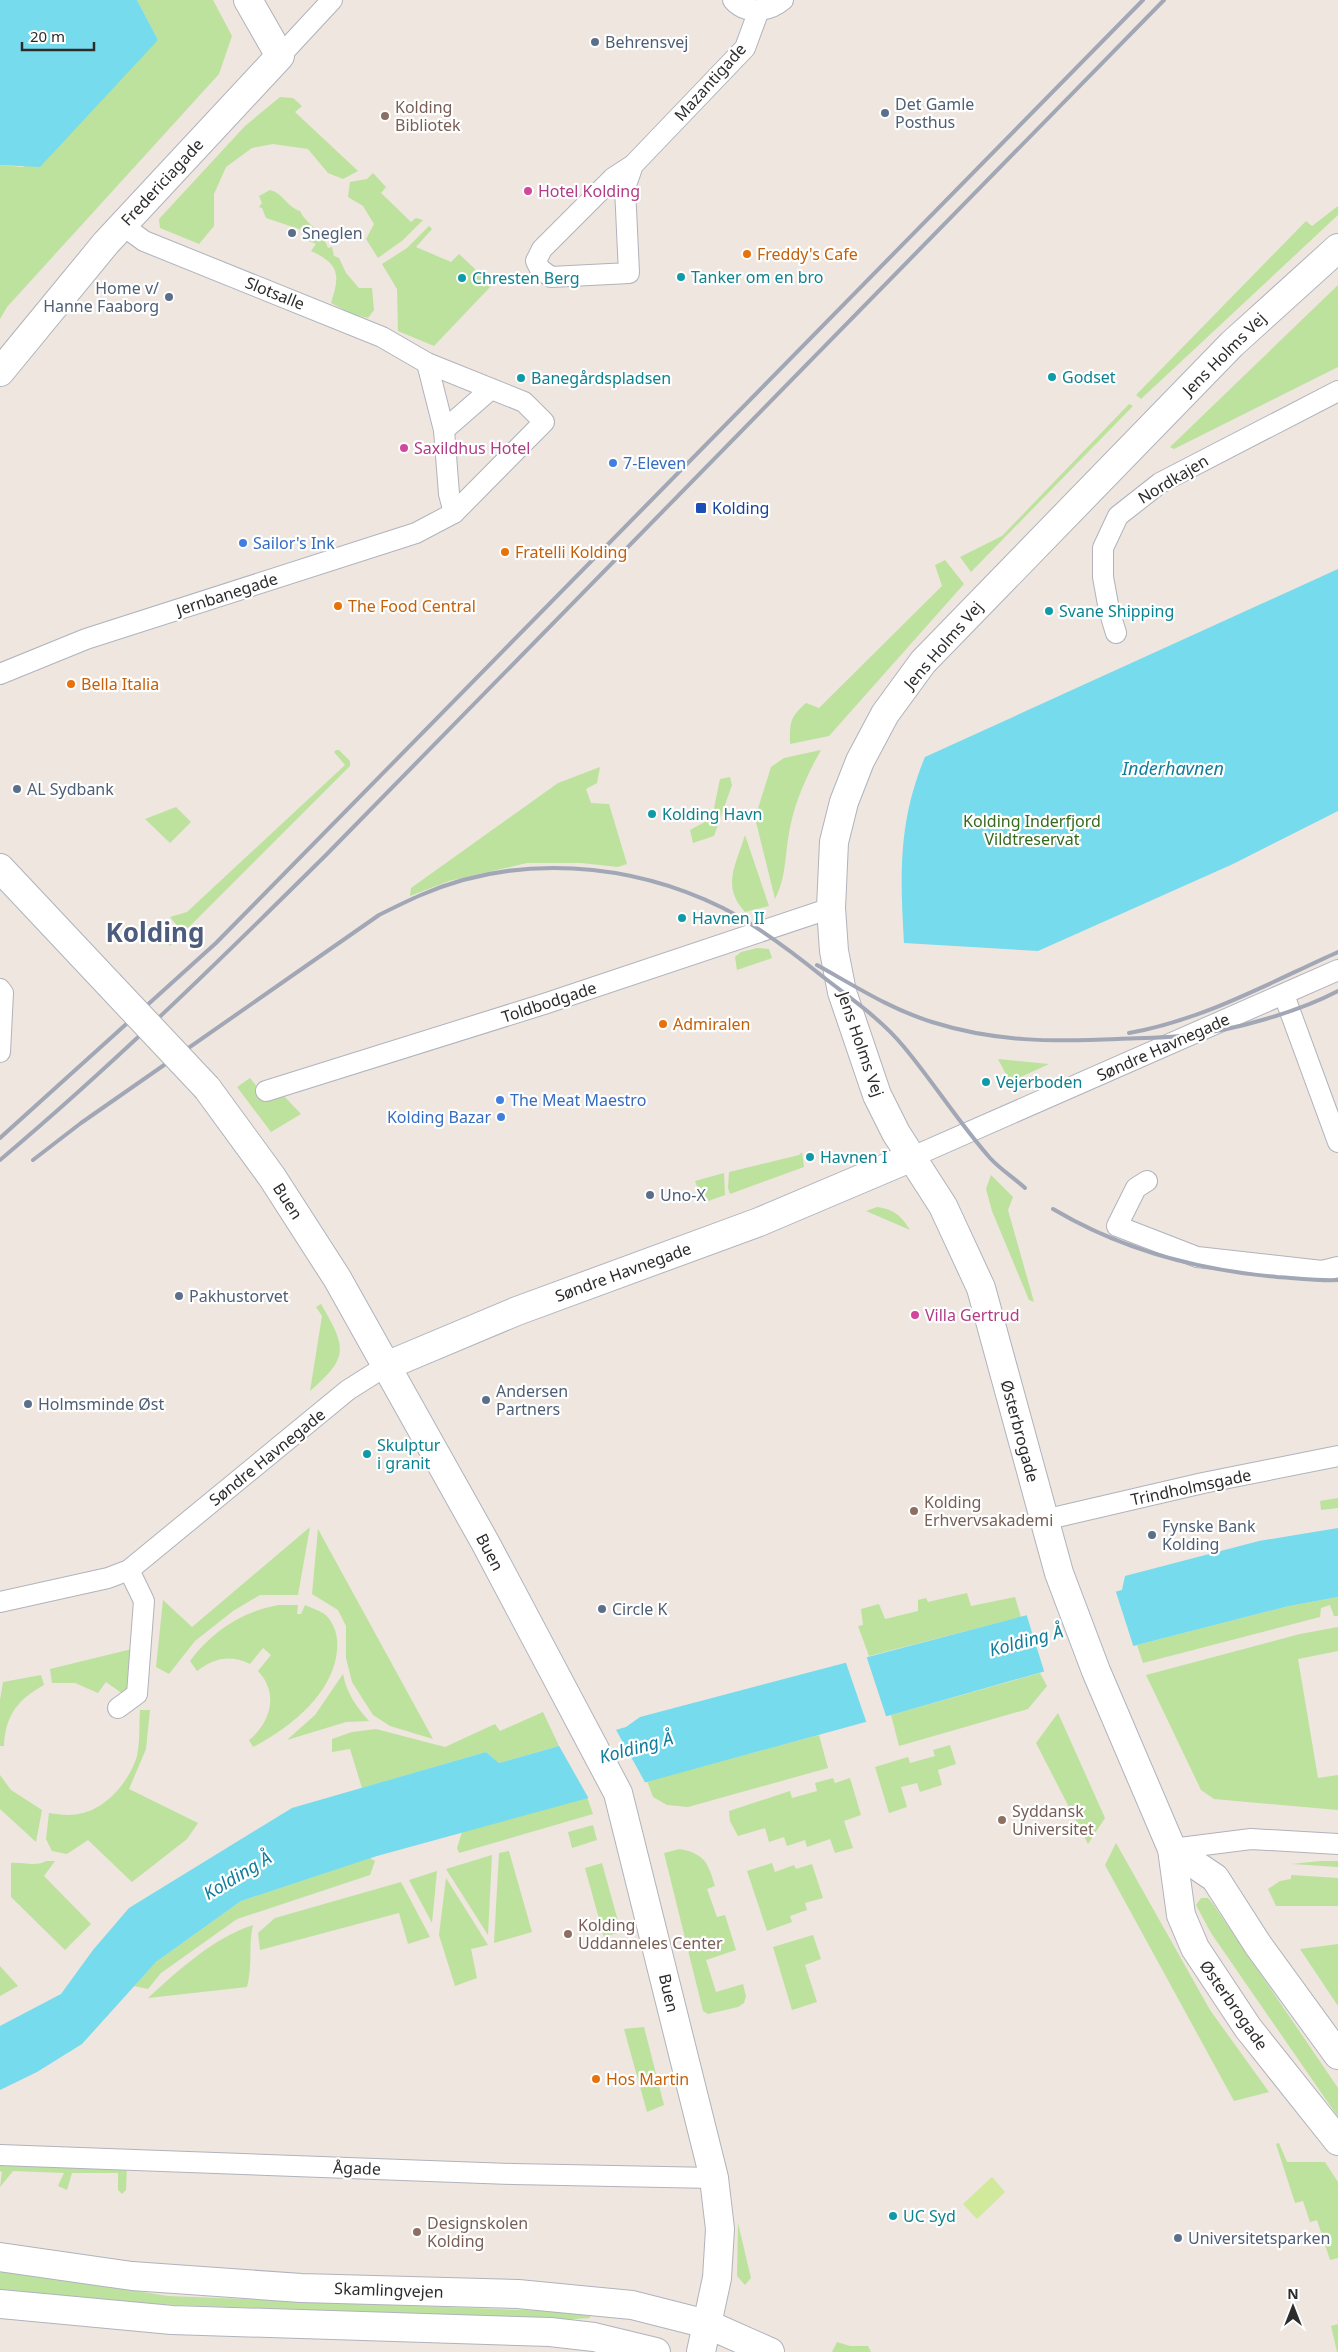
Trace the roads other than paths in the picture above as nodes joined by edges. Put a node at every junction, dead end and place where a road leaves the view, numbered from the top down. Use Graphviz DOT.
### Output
graph roads {
  1 [pos="248,0"];
  2 [pos="332,0"];
  3 [pos="733,0"];
  4 [pos="783,0"];
  5 [pos="760,10"];
  6 [pos="280,56"];
  7 [pos="633,165"];
  8 [pos="122,225"];
  9 [pos="1338,248"];
  10 [pos="427,363"];
  11 [pos="0,372"];
  12 [pos="492,390"];
  13 [pos="1338,391"];
  14 [pos="444,430"];
  15 [pos="454,513"];
  16 [pos="1116,632"];
  17 [pos="0,674"];
  18 [pos="0,868"];
  19 [pos="830,908"];
  20 [pos="1338,970"];
  21 [pos="0,989"];
  22 [pos="1284,995"];
  23 [pos="0,1052"];
  24 [pos="266,1091"];
  25 [pos="1338,1142"];
  26 [pos="910,1158"];
  27 [pos="1147,1181"];
  28 [pos="1328,1273"];
  29 [pos="386,1366"];
  30 [pos="1338,1456"];
  31 [pos="1044,1520"];
  32 [pos="129,1570"];
  33 [pos="0,1602"];
  34 [pos="118,1708"];
  35 [pos="1338,1844"];
  36 [pos="1172,1849"];
  37 [pos="1338,2055"];
  38 [pos="1338,2141"];
  39 [pos="0,2154"];
  40 [pos="714,2178"];
  41 [pos="0,2257"];
  42 [pos="0,2304"];
  43 [pos="707,2324"];
  44 [pos="656,2352"];
  45 [pos="701,2352"];
  46 [pos="770,2352"];
  1 -- 6 [label="main road"];
  2 -- 6 [label="street, Fredericiagade"];
  3 -- 5 [label="street"];
  4 -- 5 [label="street"];
  5 -- 7 [label="street, Mazantigade"];
  6 -- 8 [label="main road, Fredericiagade"];
  7 -- 7 [label="street"];
  8 -- 10 [label="street, Slotsalle"];
  8 -- 11 [label="main road, Fredericiagade"];
  9 -- 19 [label="main road, Jens Holms Vej"];
  10 -- 12 [label="street"];
  10 -- 14 [label="street"];
  12 -- 14 [label="street"];
  12 -- 15 [label="street"];
  13 -- 16 [label="street, Nordkajen"];
  14 -- 15 [label="street"];
  15 -- 17 [label="street, Jernbanegade"];
  18 -- 29 [label="main road, Buen, bridge"];
  19 -- 24 [label="street, Toldbodgade"];
  19 -- 26 [label="main road, Jens Holms Vej"];
  20 -- 22 [label="street, Søndre Havnegade"];
  21 -- 23 [label="street"];
  22 -- 25 [label="street"];
  22 -- 26 [label="street, Søndre Havnegade"];
  26 -- 29 [label="main road, Søndre Havnegade"];
  26 -- 31 [label="main road, Østerbrogade"];
  27 -- 28 [label="street"];
  29 -- 32 [label="street, Søndre Havnegade"];
  29 -- 40 [label="main road, Buen"];
  30 -- 31 [label="street, Trindholmsgade"];
  31 -- 36 [label="main road, Østerbrogade"];
  32 -- 33 [label="street, Søndre Havnegade"];
  32 -- 34 [label="street"];
  35 -- 36 [label="street"];
  36 -- 37 [label="main road"];
  36 -- 38 [label="main road, Østerbrogade"];
  39 -- 40 [label="street, Ågade"];
  40 -- 43 [label="main road, Buen"];
  41 -- 43 [label="main road, Skamlingvejen"];
  42 -- 44 [label="main road"];
  43 -- 45 [label="main road, Buen"];
  43 -- 46 [label="main road, Skamlingvejen"];
}
